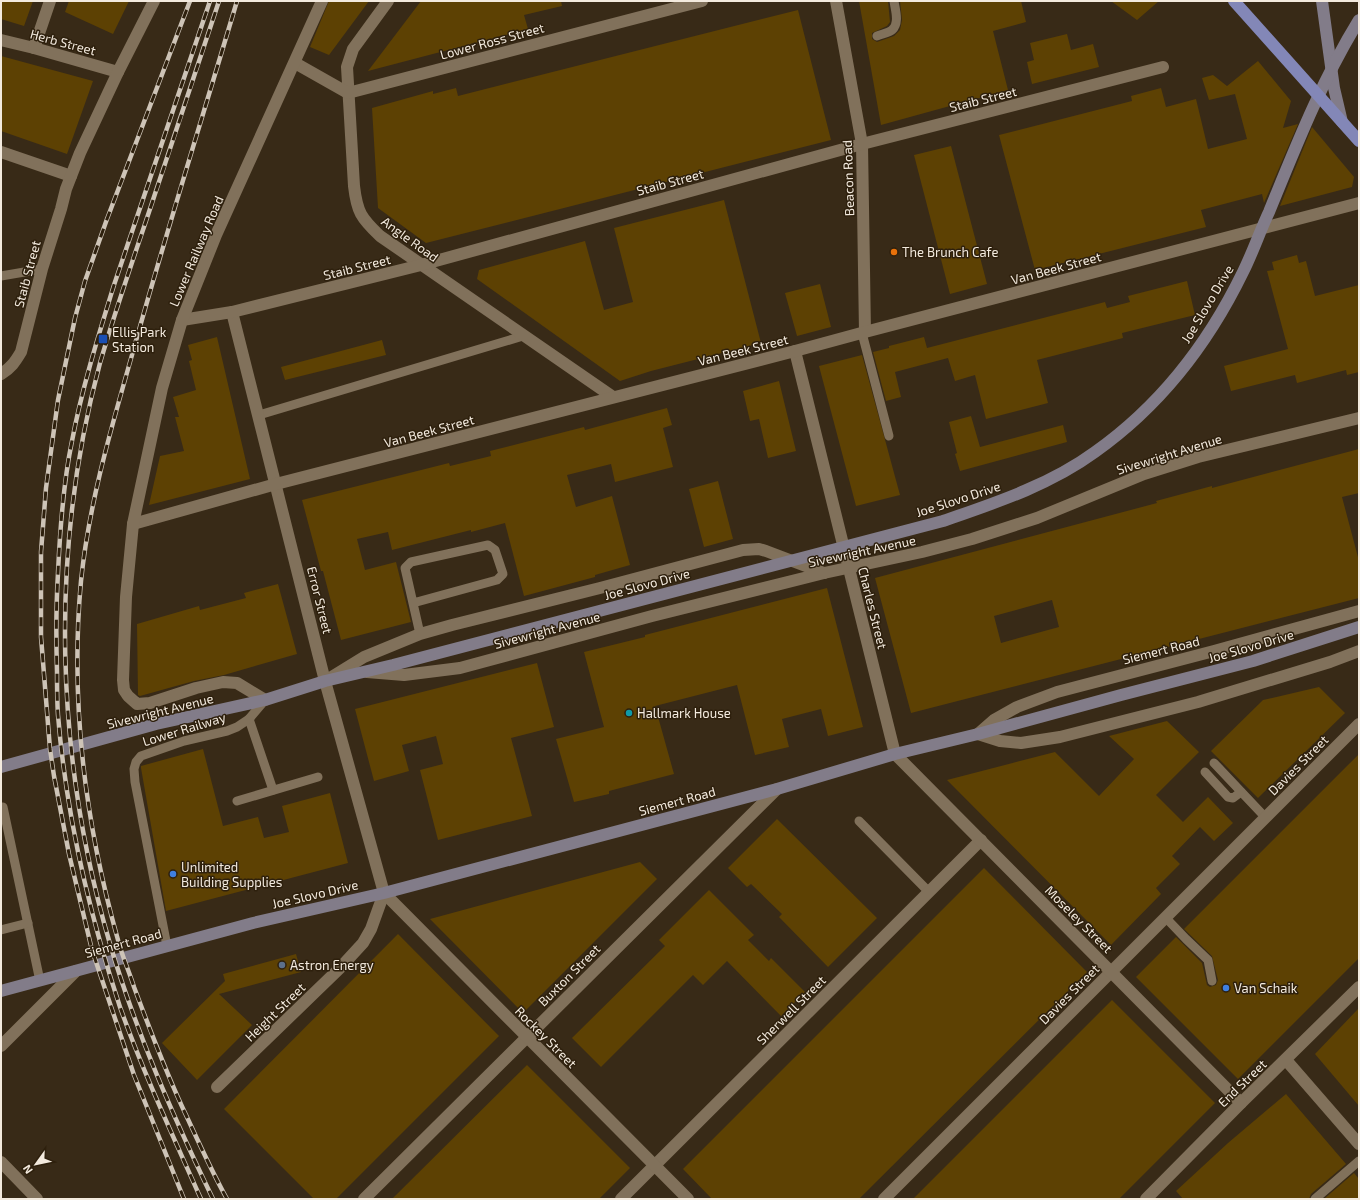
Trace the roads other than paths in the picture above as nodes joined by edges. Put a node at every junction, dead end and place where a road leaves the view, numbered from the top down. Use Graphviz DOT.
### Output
graph roads {
  1 [pos="50,1"];
  2 [pos="146,1"];
  3 [pos="154,1"];
  4 [pos="322,1"];
  5 [pos="388,1"];
  6 [pos="702,1"];
  7 [pos="836,1"];
  8 [pos="894,1"];
  9 [pos="1234,1"];
  10 [pos="1322,1"];
  11 [pos="1359,20"];
  12 [pos="877,36"];
  13 [pos="1,40"];
  14 [pos="34,48"];
  15 [pos="295,63"];
  16 [pos="1163,67"];
  17 [pos="120,68"];
  18 [pos="348,94"];
  19 [pos="1342,122"];
  20 [pos="1359,141"];
  21 [pos="862,144"];
  22 [pos="1,152"];
  23 [pos="71,176"];
  24 [pos="1359,203"];
  25 [pos="421,265"];
  26 [pos="42,269"];
  27 [pos="1,276"];
  28 [pos="232,312"];
  29 [pos="182,320"];
  30 [pos="863,332"];
  31 [pos="523,336"];
  32 [pos="795,351"];
  33 [pos="1,374"];
  34 [pos="613,397"];
  35 [pos="259,415"];
  36 [pos="1359,418"];
  37 [pos="889,436"];
  38 [pos="276,484"];
  39 [pos="133,524"];
  40 [pos="848,567"];
  41 [pos="824,573"];
  42 [pos="413,603"];
  43 [pos="1359,611"];
  44 [pos="1359,627"];
  45 [pos="420,634"];
  46 [pos="1359,651"];
  47 [pos="362,672"];
  48 [pos="325,681"];
  49 [pos="266,700"];
  50 [pos="1056,714"];
  51 [pos="249,719"];
  52 [pos="1359,724"];
  53 [pos="978,734"];
  54 [pos="895,754"];
  55 [pos="1214,763"];
  56 [pos="1,767"];
  57 [pos="1205,772"];
  58 [pos="318,777"];
  59 [pos="777,789"];
  60 [pos="273,790"];
  61 [pos="1242,792"];
  62 [pos="237,801"];
  63 [pos="3,808"];
  64 [pos="1265,818"];
  65 [pos="859,821"];
  66 [pos="982,840"];
  67 [pos="929,892"];
  68 [pos="384,893"];
  69 [pos="1165,917"];
  70 [pos="28,923"];
  71 [pos="253,923"];
  72 [pos="1,930"];
  73 [pos="167,946"];
  74 [pos="76,971"];
  75 [pos="1111,971"];
  76 [pos="40,981"];
  77 [pos="1212,981"];
  78 [pos="1359,987"];
  79 [pos="1,991"];
  80 [pos="526,1037"];
  81 [pos="1,1046"];
  82 [pos="1286,1060"];
  83 [pos="217,1087"];
  84 [pos="1241,1103"];
  85 [pos="1359,1144"];
  86 [pos="1359,1161"];
  87 [pos="1,1162"];
  88 [pos="655,1166"];
  89 [pos="37,1199"];
  90 [pos="364,1199"];
  91 [pos="621,1199"];
  92 [pos="688,1199"];
  93 [pos="884,1199"];
  94 [pos="1146,1199"];
  95 [pos="1315,1199"];
  1 -- 14 [label="street"];
  2 -- 17 [label="street"];
  3 -- 17 [label="street"];
  4 -- 15 [label="street, Lower Railway Road"];
  5 -- 18 [label="street, Angle Road"];
  6 -- 18 [label="street, Lower Ross Street"];
  7 -- 21 [label="street, Beacon Road"];
  8 -- 12 [label="lane"];
  9 -- 19 [label="main road"];
  10 -- 19 [label="main road"];
  11 -- 47 [label="main road, Joe Slovo Drive"];
  13 -- 14 [label="street, Herb Street"];
  14 -- 17 [label="street, Herb Street"];
  15 -- 18 [label="street"];
  15 -- 29 [label="street, Lower Railway Road"];
  16 -- 21 [label="street, Staib Street"];
  17 -- 23 [label="street, Staib Street"];
  18 -- 25 [label="street, Angle Road"];
  19 -- 20 [label="main road"];
  21 -- 25 [label="street, Staib Street"];
  21 -- 30 [label="street, Beacon Road"];
  22 -- 23 [label="street"];
  23 -- 26 [label="street, Staib Street"];
  24 -- 30 [label="street, Van Beek Street"];
  25 -- 28 [label="street, Staib Street"];
  25 -- 31 [label="street, Angle Road"];
  26 -- 27 [label="lane"];
  26 -- 33 [label="street, Staib Street"];
  28 -- 29 [label="street, Staib Street"];
  28 -- 35 [label="street, Error Street"];
  29 -- 39 [label="street, Lower Railway Road"];
  30 -- 32 [label="street, Van Beek Street"];
  30 -- 37 [label="lane"];
  31 -- 34 [label="street, Angle Road"];
  31 -- 35 [label="lane"];
  32 -- 34 [label="street, Van Beek Street"];
  32 -- 40 [label="street, Charles Street"];
  34 -- 38 [label="street, Van Beek Street"];
  35 -- 38 [label="street, Error Street"];
  36 -- 40 [label="street, Sivewright Avenue"];
  38 -- 39 [label="street, Van Beek Street"];
  38 -- 48 [label="street, Error Street"];
  39 -- 49 [label="street"];
  40 -- 41 [label="street, Sivewright Avenue"];
  40 -- 54 [label="street, Charles Street"];
  41 -- 45 [label="street"];
  41 -- 47 [label="street, Sivewright Avenue"];
  42 -- 42 [label="lane"];
  42 -- 45 [label="lane"];
  43 -- 53 [label="street, Siemert Road"];
  44 -- 50 [label="main road, Joe Slovo Drive"];
  45 -- 48 [label="street"];
  46 -- 53 [label="street"];
  47 -- 48 [label="main road, Joe Slovo Drive"];
  48 -- 49 [label="main road, Sivewright Avenue"];
  48 -- 68 [label="street, Error Street"];
  49 -- 51 [label="lane, Lower Railway"];
  49 -- 56 [label="main road, Sivewright Avenue"];
  50 -- 53 [label="main road, Siemert Road"];
  51 -- 60 [label="lane"];
  51 -- 73 [label="lane, Lower Railway"];
  52 -- 64 [label="street, Davies Street"];
  53 -- 54 [label="main road, Siemert Road"];
  54 -- 59 [label="main road, Siemert Road"];
  54 -- 66 [label="street, Moseley Street"];
  55 -- 61 [label="lane"];
  57 -- 61 [label="lane"];
  58 -- 60 [label="lane"];
  59 -- 68 [label="main road, Siemert Road"];
  59 -- 80 [label="street, Buxton Street"];
  60 -- 62 [label="lane"];
  61 -- 64 [label="lane"];
  63 -- 70 [label="lane"];
  64 -- 69 [label="street, Davies Street"];
  65 -- 67 [label="lane"];
  66 -- 67 [label="street, Sherwell Street"];
  66 -- 75 [label="street, Moseley Street"];
  67 -- 88 [label="street, Sherwell Street"];
  68 -- 71 [label="main road, Joe Slovo Drive"];
  68 -- 80 [label="street, Rockey Street"];
  68 -- 83 [label="street, Height Street"];
  69 -- 75 [label="street, Davies Street"];
  69 -- 77 [label="lane"];
  70 -- 72 [label="lane"];
  70 -- 76 [label="lane"];
  71 -- 73 [label="main road, Siemert Road"];
  73 -- 74 [label="main road, Siemert Road"];
  74 -- 76 [label="main road, Siemert Road"];
  74 -- 81 [label="street"];
  75 -- 84 [label="street, Moseley Street"];
  75 -- 93 [label="street, Davies Street"];
  76 -- 79 [label="main road, Siemert Road"];
  78 -- 82 [label="street, End Street"];
  80 -- 88 [label="street, Rockey Street"];
  80 -- 90 [label="street, Buxton Street"];
  82 -- 84 [label="street, End Street"];
  82 -- 85 [label="street"];
  84 -- 94 [label="street, End Street"];
  86 -- 95 [label="lane"];
  87 -- 89 [label="street"];
  88 -- 91 [label="street, Sherwell Street"];
  88 -- 92 [label="street, Rockey Street"];
}
